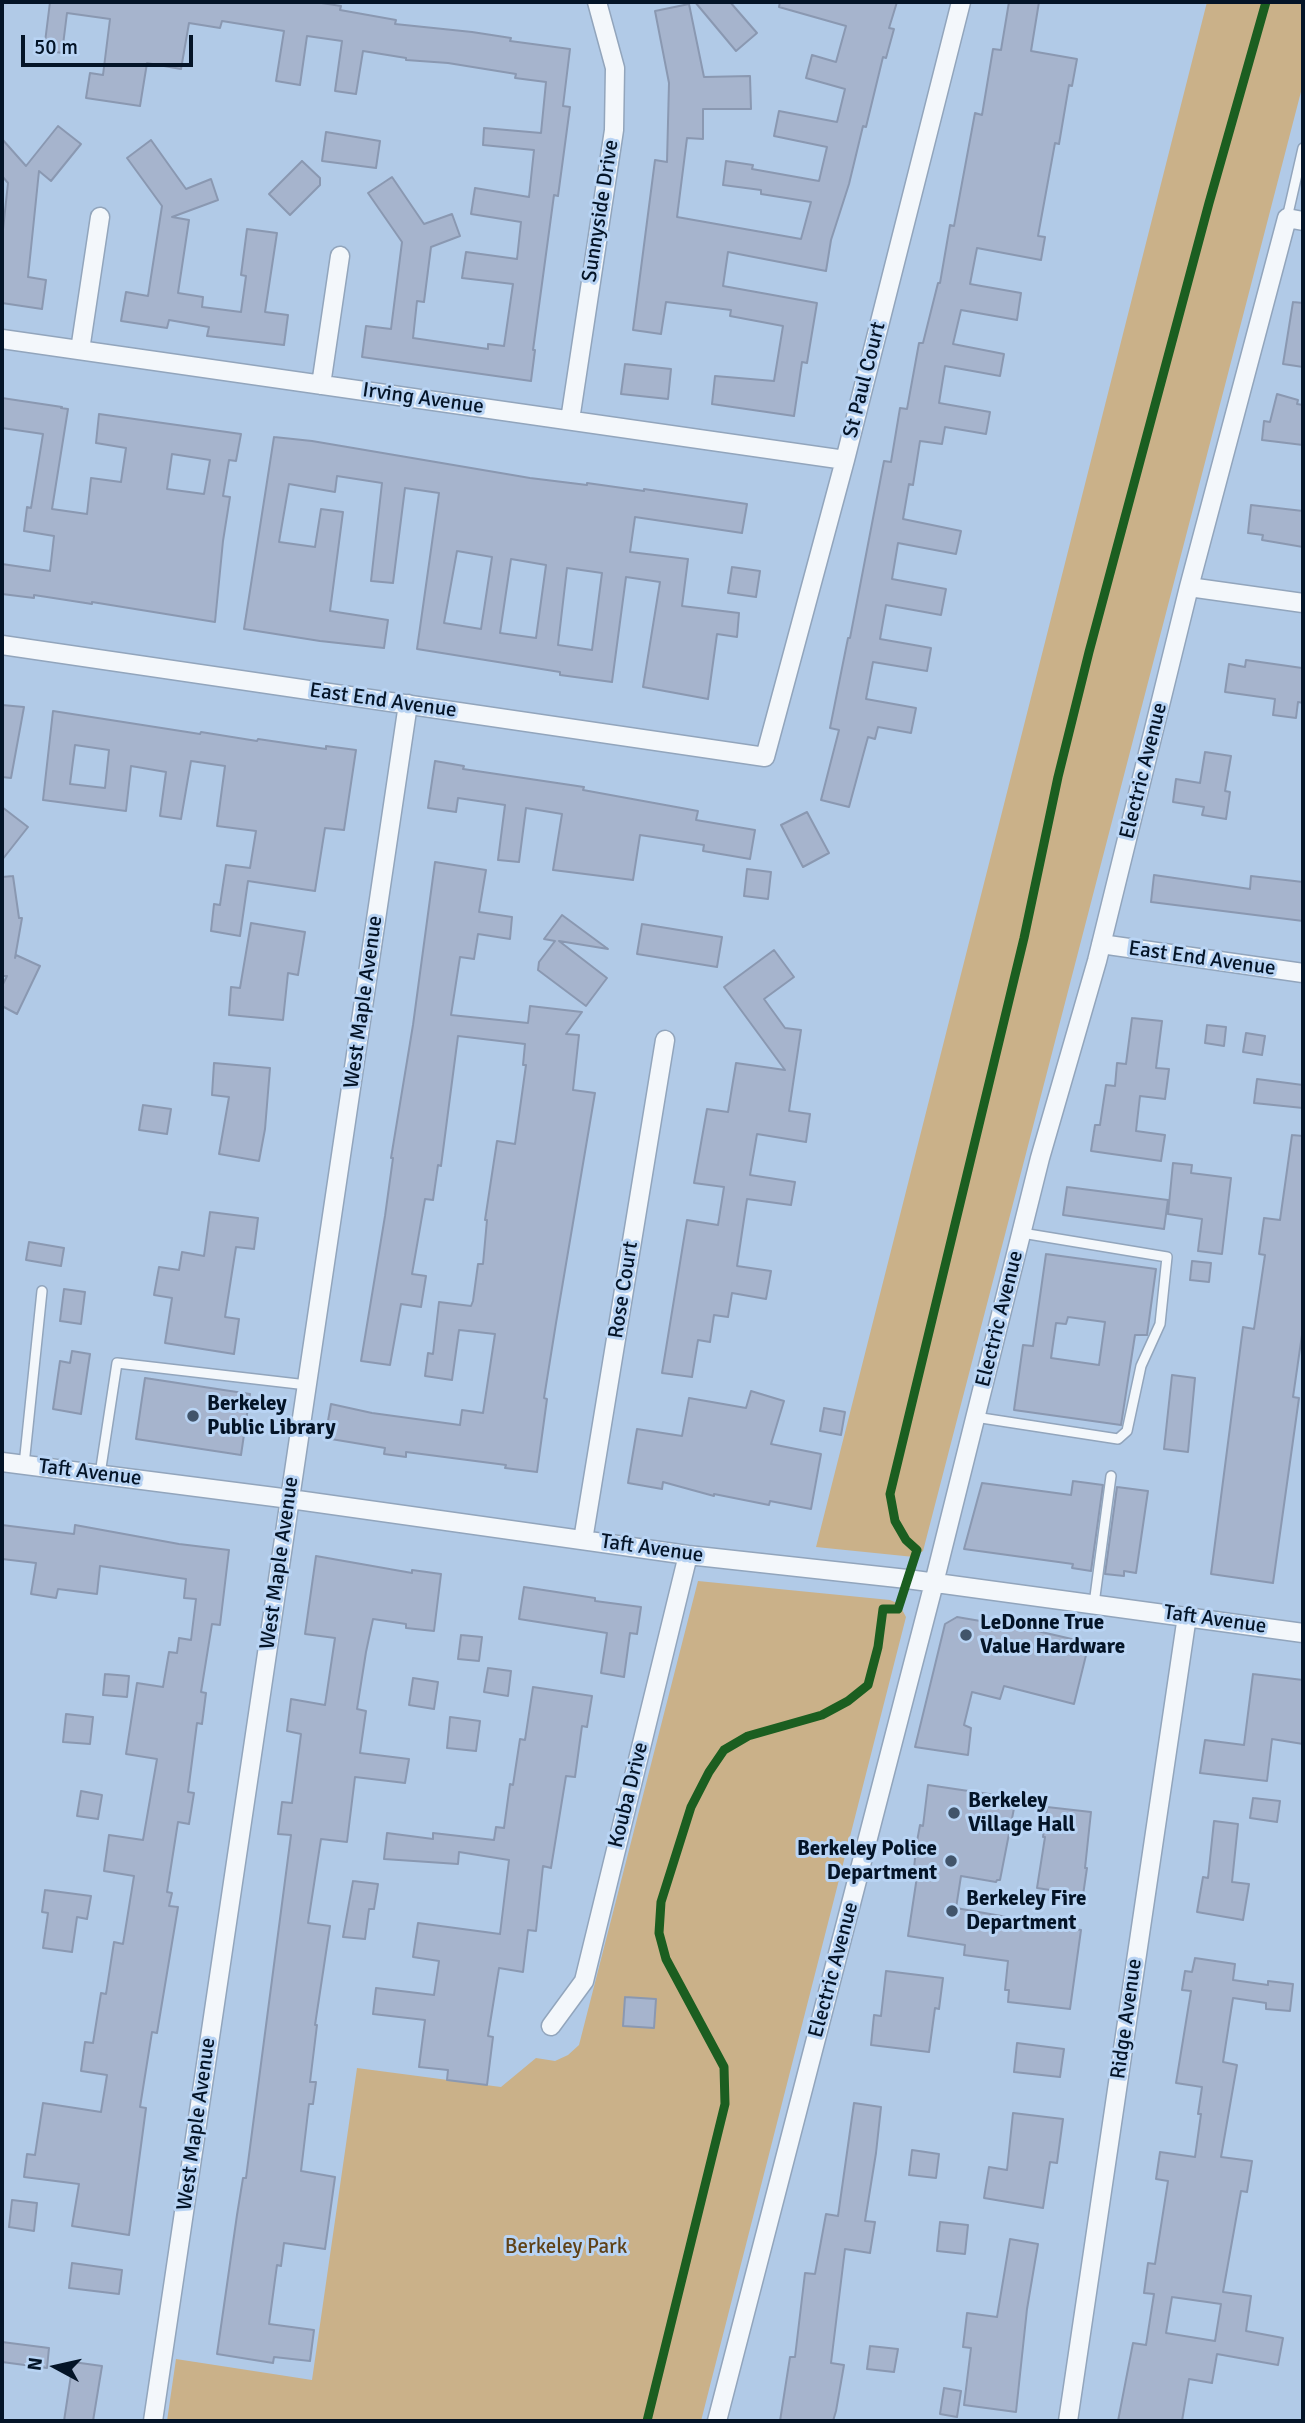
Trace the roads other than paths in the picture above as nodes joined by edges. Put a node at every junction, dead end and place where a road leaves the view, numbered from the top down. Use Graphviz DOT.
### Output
graph roads {
  1 [pos="597,2"];
  2 [pos="961,2"];
  3 [pos="1303,148"];
  4 [pos="100,217"];
  5 [pos="1295,219"];
  6 [pos="340,256"];
  7 [pos="2,339"];
  8 [pos="80,350"];
  9 [pos="321,385"];
  10 [pos="570,421"];
  11 [pos="845,460"];
  12 [pos="1189,587"];
  13 [pos="1303,603"];
  14 [pos="2,645"];
  15 [pos="408,704"];
  16 [pos="765,757"];
  17 [pos="1101,944"];
  18 [pos="1303,973"];
  19 [pos="665,1040"];
  20 [pos="1022,1233"];
  21 [pos="42,1291"];
  22 [pos="307,1385"];
  23 [pos="975,1417"];
  24 [pos="2,1462"];
  25 [pos="24,1465"];
  26 [pos="100,1475"];
  27 [pos="1111,1476"];
  28 [pos="290,1499"];
  29 [pos="583,1540"];
  30 [pos="688,1555"];
  31 [pos="934,1583"];
  32 [pos="1094,1604"];
  33 [pos="1186,1616"];
  34 [pos="1303,1633"];
  35 [pos="551,2026"];
  36 [pos="153,2421"];
  37 [pos="717,2421"];
  38 [pos="1068,2421"];
  1 -- 10 [label="street, Sunnyside Drive"];
  2 -- 11 [label="street, St Paul Court"];
  3 -- 5 [label="lane"];
  4 -- 8 [label="street"];
  5 -- 12 [label="street, Electric Avenue"];
  6 -- 9 [label="street"];
  7 -- 8 [label="street, Irving Avenue"];
  8 -- 9 [label="street, Irving Avenue"];
  9 -- 10 [label="street, Irving Avenue"];
  10 -- 11 [label="street, Irving Avenue"];
  11 -- 16 [label="street, St Paul Court"];
  12 -- 13 [label="street"];
  12 -- 17 [label="street, Electric Avenue"];
  14 -- 15 [label="street, East End Avenue"];
  15 -- 16 [label="street, East End Avenue"];
  15 -- 22 [label="street, West Maple Avenue"];
  17 -- 18 [label="street, East End Avenue"];
  17 -- 20 [label="street, Electric Avenue"];
  19 -- 29 [label="street, Rose Court"];
  20 -- 23 [label="street, Electric Avenue"];
  20 -- 23 [label="lane"];
  21 -- 25 [label="lane"];
  22 -- 26 [label="lane"];
  22 -- 28 [label="street, West Maple Avenue"];
  23 -- 31 [label="street, Electric Avenue"];
  24 -- 25 [label="street, Taft Avenue"];
  25 -- 26 [label="street, Taft Avenue"];
  26 -- 28 [label="street, Taft Avenue"];
  27 -- 32 [label="lane"];
  28 -- 29 [label="street, Taft Avenue"];
  28 -- 36 [label="street, West Maple Avenue"];
  29 -- 30 [label="street, Taft Avenue"];
  30 -- 31 [label="street, Taft Avenue"];
  30 -- 35 [label="street, Kouba Drive"];
  31 -- 32 [label="street, Taft Avenue"];
  31 -- 37 [label="street, Electric Avenue"];
  32 -- 33 [label="street, Taft Avenue"];
  33 -- 34 [label="street, Taft Avenue"];
  33 -- 38 [label="street, Ridge Avenue"];
}
